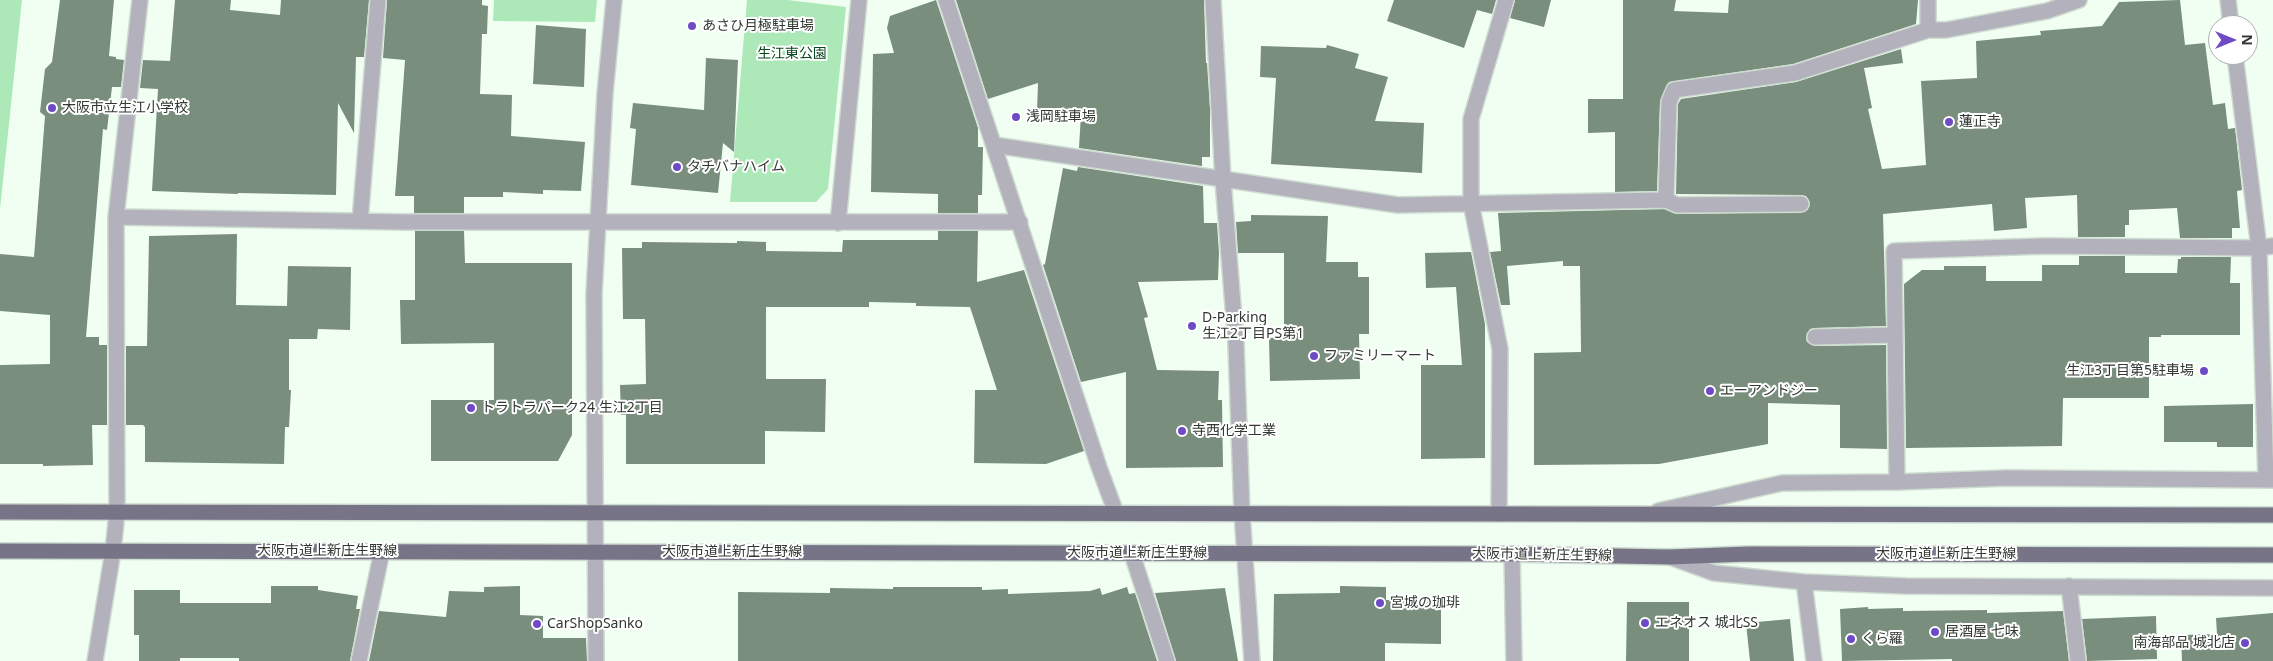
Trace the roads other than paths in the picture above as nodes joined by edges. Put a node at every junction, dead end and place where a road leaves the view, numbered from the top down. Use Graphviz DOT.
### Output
graph roads {
  1 [pos="140,0"];
  2 [pos="378,0"];
  3 [pos="614,0"];
  4 [pos="859,0"];
  5 [pos="946,0"];
  6 [pos="1214,0"];
  7 [pos="1506,0"];
  8 [pos="1928,0"];
  9 [pos="2079,0"];
  10 [pos="2228,0"];
  11 [pos="2230,15"];
  12 [pos="1928,30"];
  13 [pos="2237,65"];
  14 [pos="994,145"];
  15 [pos="1223,180"];
  16 [pos="1666,200"];
  17 [pos="1471,203"];
  18 [pos="1801,204"];
  19 [pos="116,217"];
  20 [pos="360,221"];
  21 [pos="598,222"];
  22 [pos="838,222"];
  23 [pos="1020,222"];
  24 [pos="2266,247"];
  25 [pos="1895,336"];
  26 [pos="1815,337"];
  27 [pos="2269,480"];
  28 [pos="1898,482"];
  29 [pos="0,512"];
  30 [pos="117,512"];
  31 [pos="596,512"];
  32 [pos="1116,513"];
  33 [pos="1242,513"];
  34 [pos="1499,514"];
  35 [pos="1642,515"];
  36 [pos="2273,515"];
  37 [pos="0,551"];
  38 [pos="113,551"];
  39 [pos="382,551"];
  40 [pos="595,552"];
  41 [pos="1244,553"];
  42 [pos="1132,554"];
  43 [pos="1512,554"];
  44 [pos="2273,555"];
  45 [pos="1669,557"];
  46 [pos="1804,582"];
  47 [pos="2069,586"];
  48 [pos="2273,588"];
  49 [pos="95,661"];
  50 [pos="359,661"];
  51 [pos="596,661"];
  52 [pos="1167,661"];
  53 [pos="1252,661"];
  54 [pos="1514,661"];
  55 [pos="1814,661"];
  56 [pos="2078,661"];
  1 -- 19 [label="street"];
  2 -- 20 [label="street"];
  3 -- 21 [label="street"];
  4 -- 22 [label="street"];
  5 -- 14 [label="street"];
  6 -- 15 [label="street"];
  7 -- 17 [label="street"];
  8 -- 12 [label="street"];
  9 -- 12 [label="street"];
  10 -- 11 [label="street"];
  12 -- 16 [label="street"];
  13 -- 24 [label="street"];
  14 -- 15 [label="street"];
  14 -- 23 [label="street"];
  15 -- 17 [label="street"];
  15 -- 33 [label="street"];
  16 -- 17 [label="street"];
  16 -- 18 [label="street"];
  17 -- 34 [label="street"];
  19 -- 20 [label="street"];
  19 -- 30 [label="street"];
  20 -- 21 [label="street"];
  21 -- 22 [label="street"];
  21 -- 31 [label="street"];
  22 -- 23 [label="street"];
  23 -- 32 [label="street"];
  24 -- 25 [label="street"];
  24 -- 27 [label="street"];
  25 -- 26 [label="street"];
  25 -- 28 [label="street"];
  27 -- 28 [label="street"];
  28 -- 35 [label="street"];
  29 -- 30 [label="main road"];
  30 -- 31 [label="main road"];
  30 -- 38 [label="street"];
  31 -- 32 [label="main road"];
  31 -- 40 [label="street"];
  32 -- 33 [label="main road"];
  33 -- 34 [label="main road"];
  33 -- 41 [label="street"];
  34 -- 35 [label="main road"];
  35 -- 36 [label="main road"];
  37 -- 38 [label="main road, 大阪市道上新庄生野線"];
  38 -- 39 [label="main road, 大阪市道上新庄生野線"];
  38 -- 49 [label="street"];
  39 -- 40 [label="main road, 大阪市道上新庄生野線"];
  39 -- 50 [label="street"];
  40 -- 42 [label="main road, 大阪市道上新庄生野線"];
  40 -- 51 [label="street"];
  41 -- 42 [label="main road, 大阪市道上新庄生野線"];
  41 -- 43 [label="main road, 大阪市道上新庄生野線"];
  41 -- 53 [label="street"];
  42 -- 52 [label="street"];
  43 -- 45 [label="main road, 大阪市道上新庄生野線"];
  43 -- 54 [label="street"];
  44 -- 45 [label="main road, 大阪市道上新庄生野線"];
  45 -- 46 [label="street"];
  46 -- 47 [label="street"];
  46 -- 55 [label="street"];
  47 -- 48 [label="street"];
  47 -- 56 [label="street"];
}
